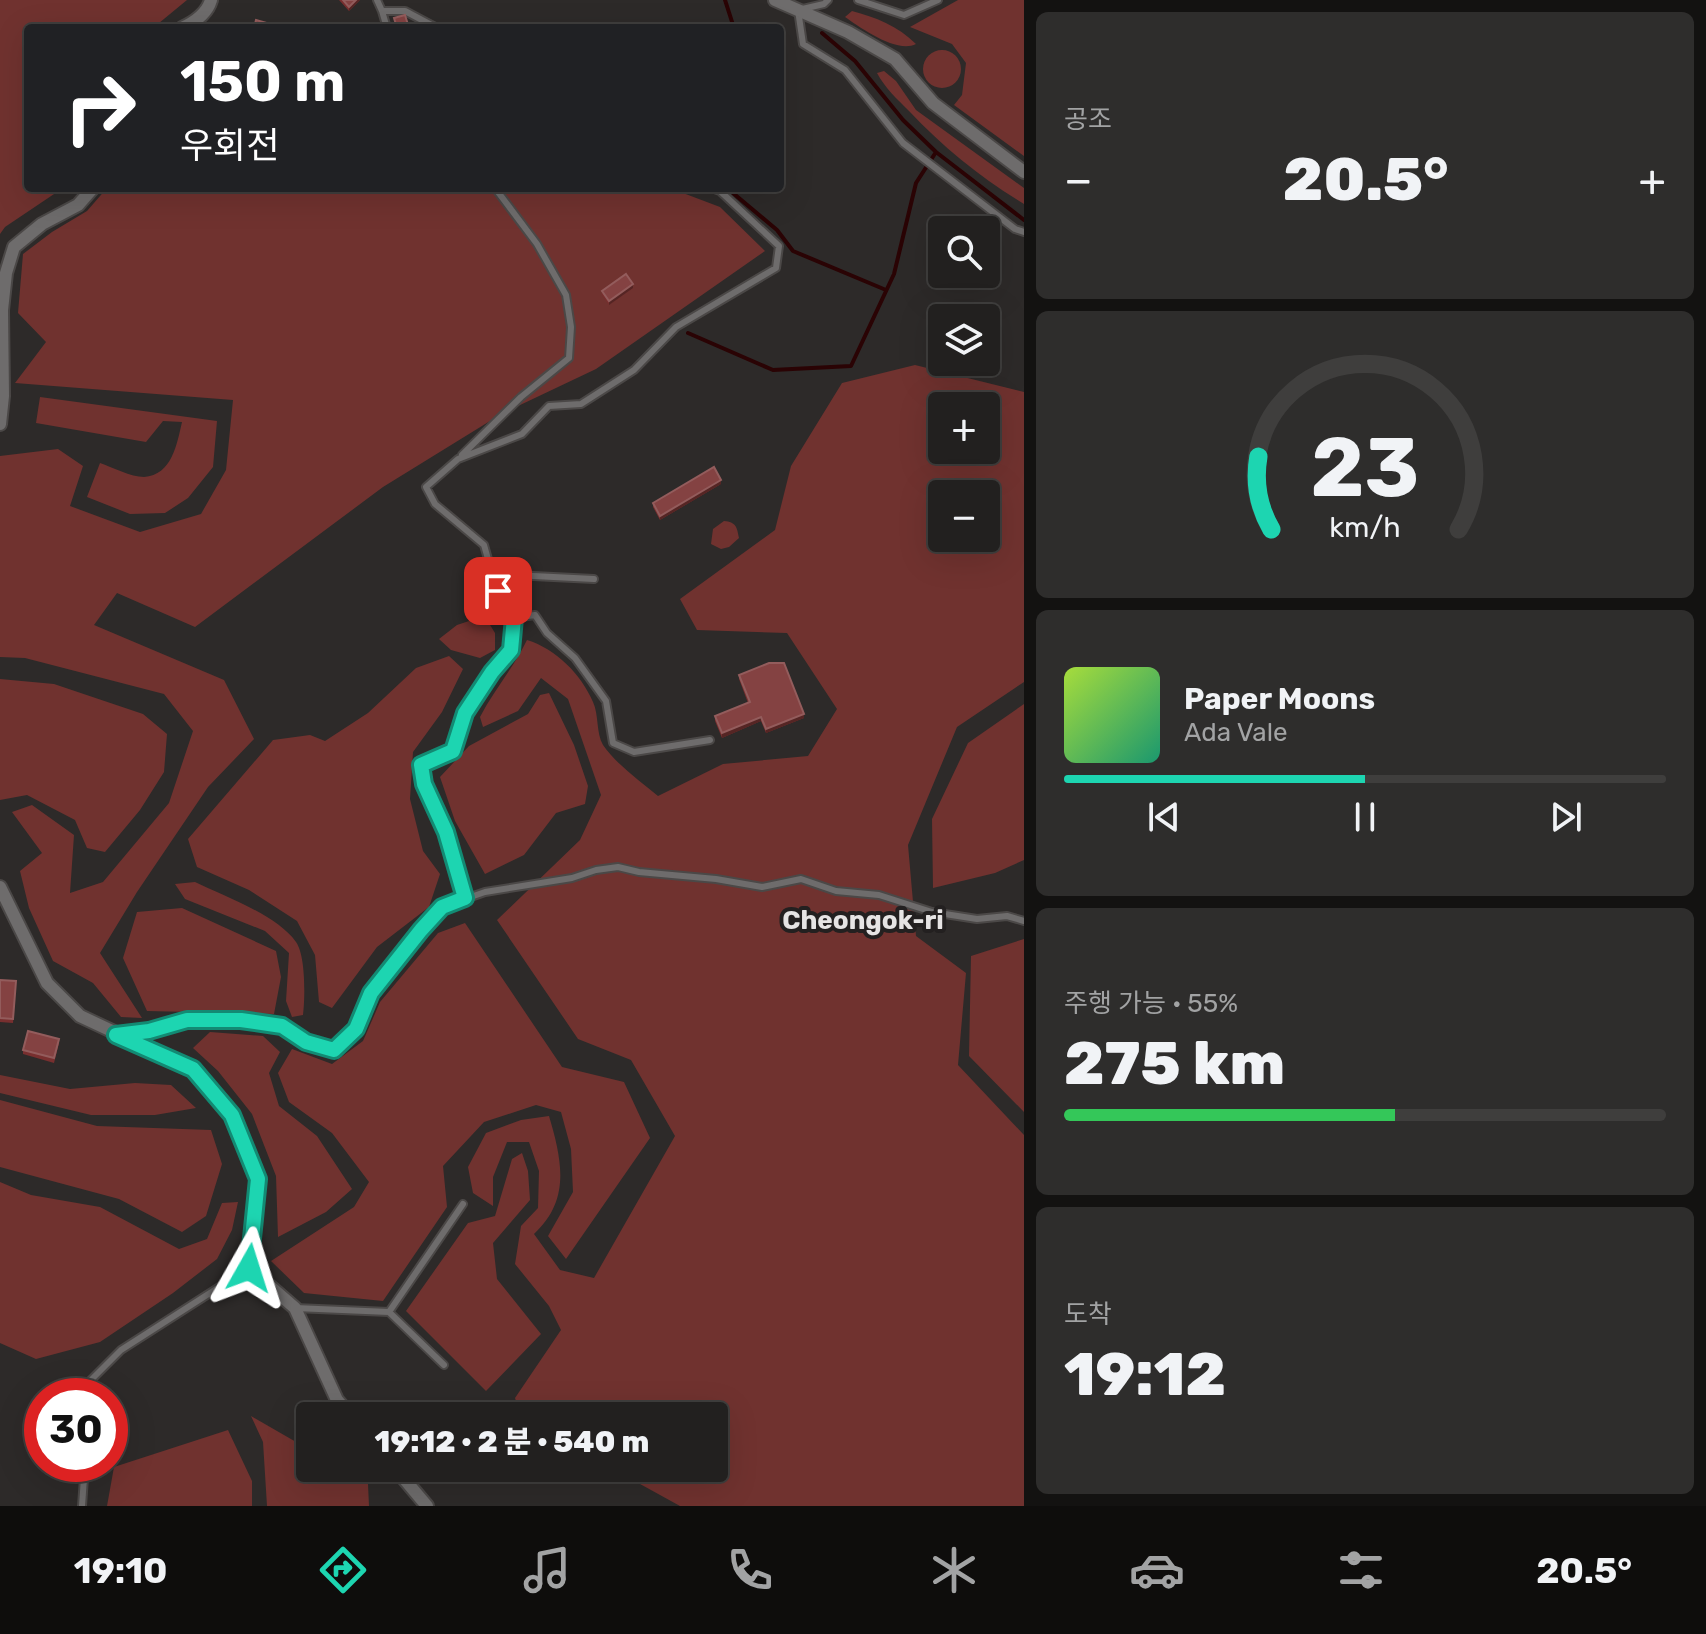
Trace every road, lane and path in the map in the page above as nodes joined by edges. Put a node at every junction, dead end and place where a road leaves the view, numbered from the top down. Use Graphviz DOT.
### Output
graph roads {
  1 [pos="211,0"];
  2 [pos="377,0"];
  3 [pos="775,0"];
  4 [pos="828,0"];
  5 [pos="858,0"];
  6 [pos="938,0"];
  7 [pos="798,10"];
  8 [pos="382,11"];
  9 [pos="191,24"];
  10 [pos="386,24"];
  11 [pos="429,24"];
  12 [pos="1024,172"];
  13 [pos="89,192"];
  14 [pos="498,192"];
  15 [pos="721,192"];
  16 [pos="1024,232"];
  17 [pos="0,424"];
  18 [pos="458,459"];
  19 [pos="494,574"];
  20 [pos="594,579"];
  21 [pos="514,618"];
  22 [pos="710,740"];
  23 [pos="0,887"];
  24 [pos="465,898"];
  25 [pos="1024,921"];
  26 [pos="116,1035"];
  27 [pos="463,1204"];
  28 [pos="249,1268"];
  29 [pos="295,1308"];
  30 [pos="389,1312"];
  31 [pos="444,1365"];
  32 [pos="93,1378"];
  33 [pos="339,1402"];
  34 [pos="84,1482"];
  35 [pos="407,1482"];
  36 [pos="82,1506"];
  37 [pos="427,1506"];
  1 -- 9 [label="street"];
  2 -- 8 [label="lane"];
  3 -- 7 [label="street"];
  4 -- 7 [label="lane"];
  5 -- 6 [label="lane"];
  7 -- 12 [label="street"];
  7 -- 16 [label="lane"];
  8 -- 10 [label="lane"];
  8 -- 11 [label="lane"];
  13 -- 17 [label="street"];
  14 -- 18 [label="lane"];
  15 -- 18 [label="lane"];
  18 -- 19 [label="lane"];
  19 -- 20 [label="lane"];
  19 -- 21 [label="lane"];
  21 -- 22 [label="lane"];
  21 -- 24 [label="lane"];
  23 -- 26 [label="street"];
  24 -- 25 [label="lane"];
  24 -- 26 [label="lane"];
  26 -- 28 [label="street"];
  27 -- 30 [label="lane"];
  28 -- 29 [label="street"];
  28 -- 32 [label="lane"];
  29 -- 30 [label="lane"];
  29 -- 33 [label="street"];
  30 -- 31 [label="lane"];
  34 -- 36 [label="lane"];
  35 -- 37 [label="street"];
}
